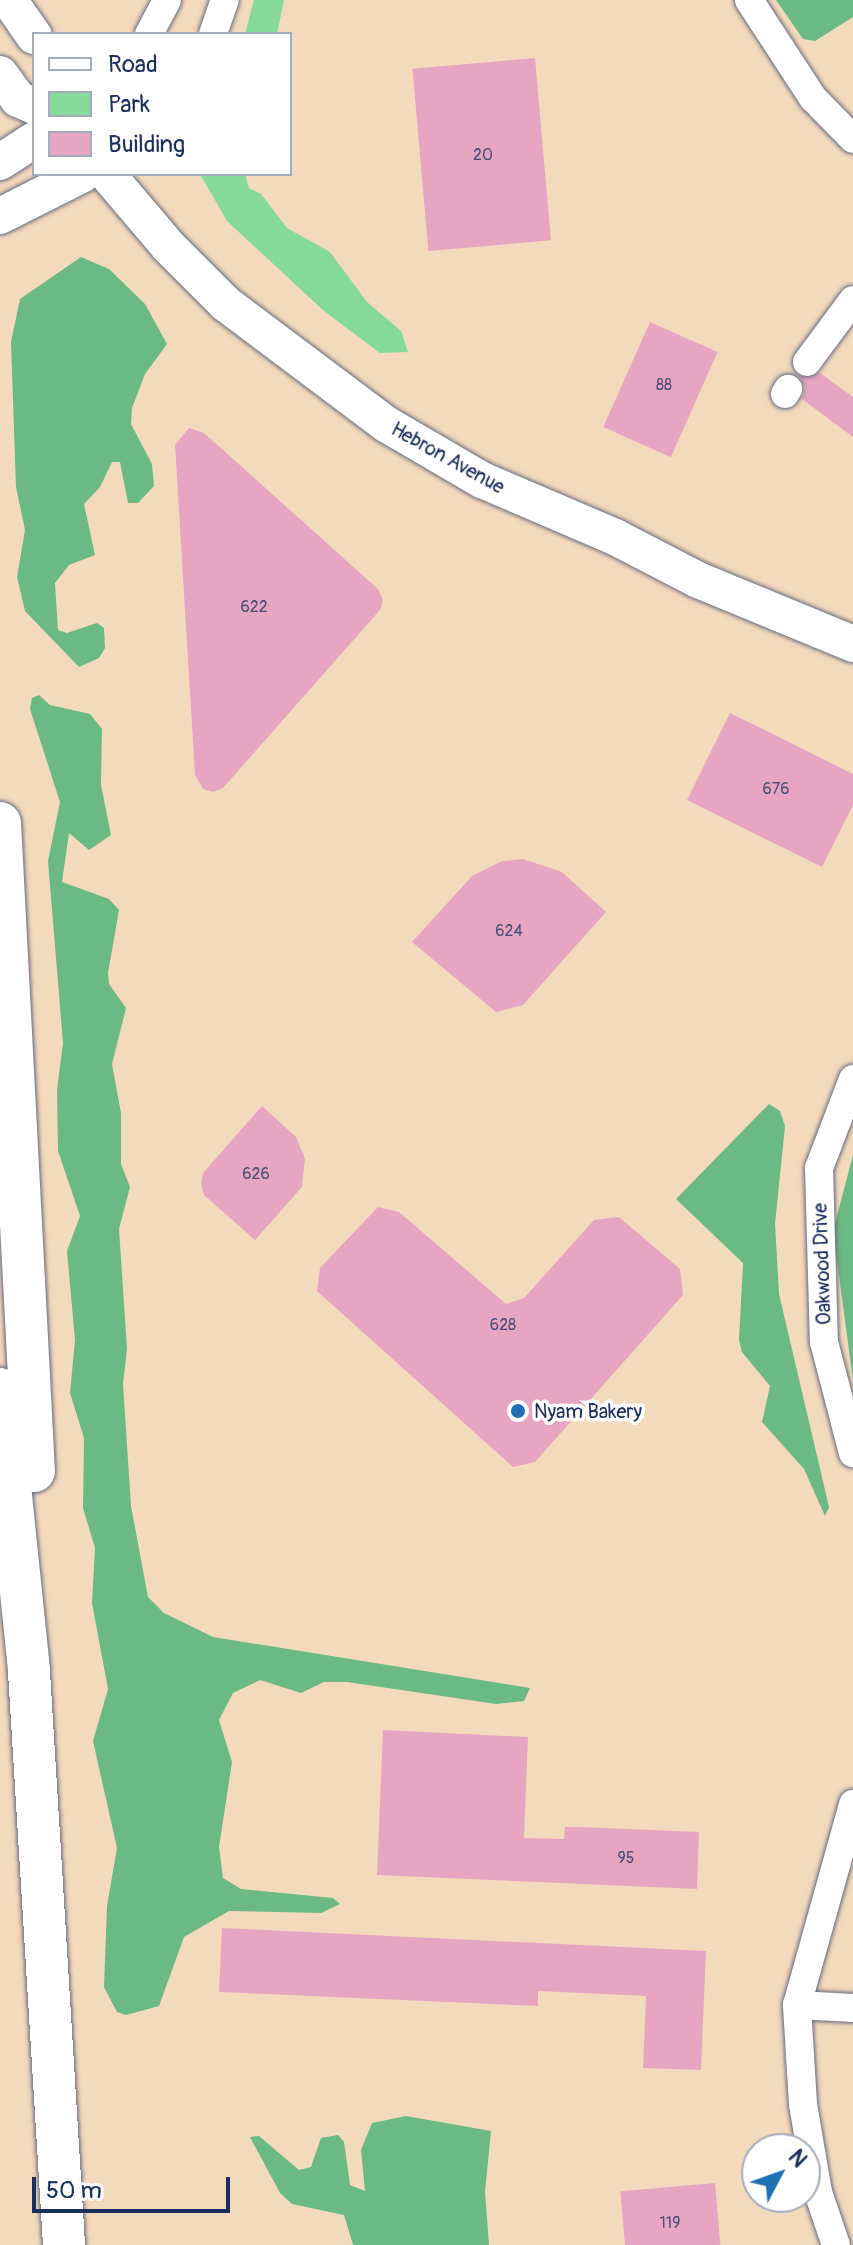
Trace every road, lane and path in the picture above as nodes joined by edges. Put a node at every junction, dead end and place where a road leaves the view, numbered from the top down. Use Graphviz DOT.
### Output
graph roads {
  1 [pos="9,0"];
  2 [pos="167,0"];
  3 [pos="225,0"];
  4 [pos="749,0"];
  5 [pos="150,32"];
  6 [pos="214,32"];
  7 [pos="32,33"];
  8 [pos="0,74"];
  9 [pos="32,105"];
  10 [pos="853,139"];
  11 [pos="32,141"];
  12 [pos="0,162"];
  13 [pos="79,176"];
  14 [pos="109,176"];
  15 [pos="0,216"];
  16 [pos="853,300"];
  17 [pos="807,362"];
  18 [pos="853,644"];
  19 [pos="0,823"];
  20 [pos="853,1079"];
  21 [pos="0,1389"];
  22 [pos="853,1453"];
  23 [pos="26,1632"];
  24 [pos="853,1804"];
  25 [pos="797,2005"];
  26 [pos="853,2008"];
  27 [pos="64,2245"];
  28 [pos="836,2245"];
  1 -- 7 [label="main road"];
  2 -- 5 [label="street"];
  3 -- 6 [label="street"];
  4 -- 10 [label="street"];
  8 -- 9 [label="main road"];
  11 -- 12 [label="main road"];
  13 -- 15 [label="main road"];
  14 -- 18 [label="main road, Hebron Avenue"];
  16 -- 17 [label="street"];
  19 -- 23 [label="highway"];
  20 -- 22 [label="street, Oakwood Drive"];
  21 -- 23 [label="highway"];
  23 -- 27 [label="highway"];
  24 -- 25 [label="street"];
  25 -- 26 [label="street"];
  25 -- 28 [label="street"];
}
